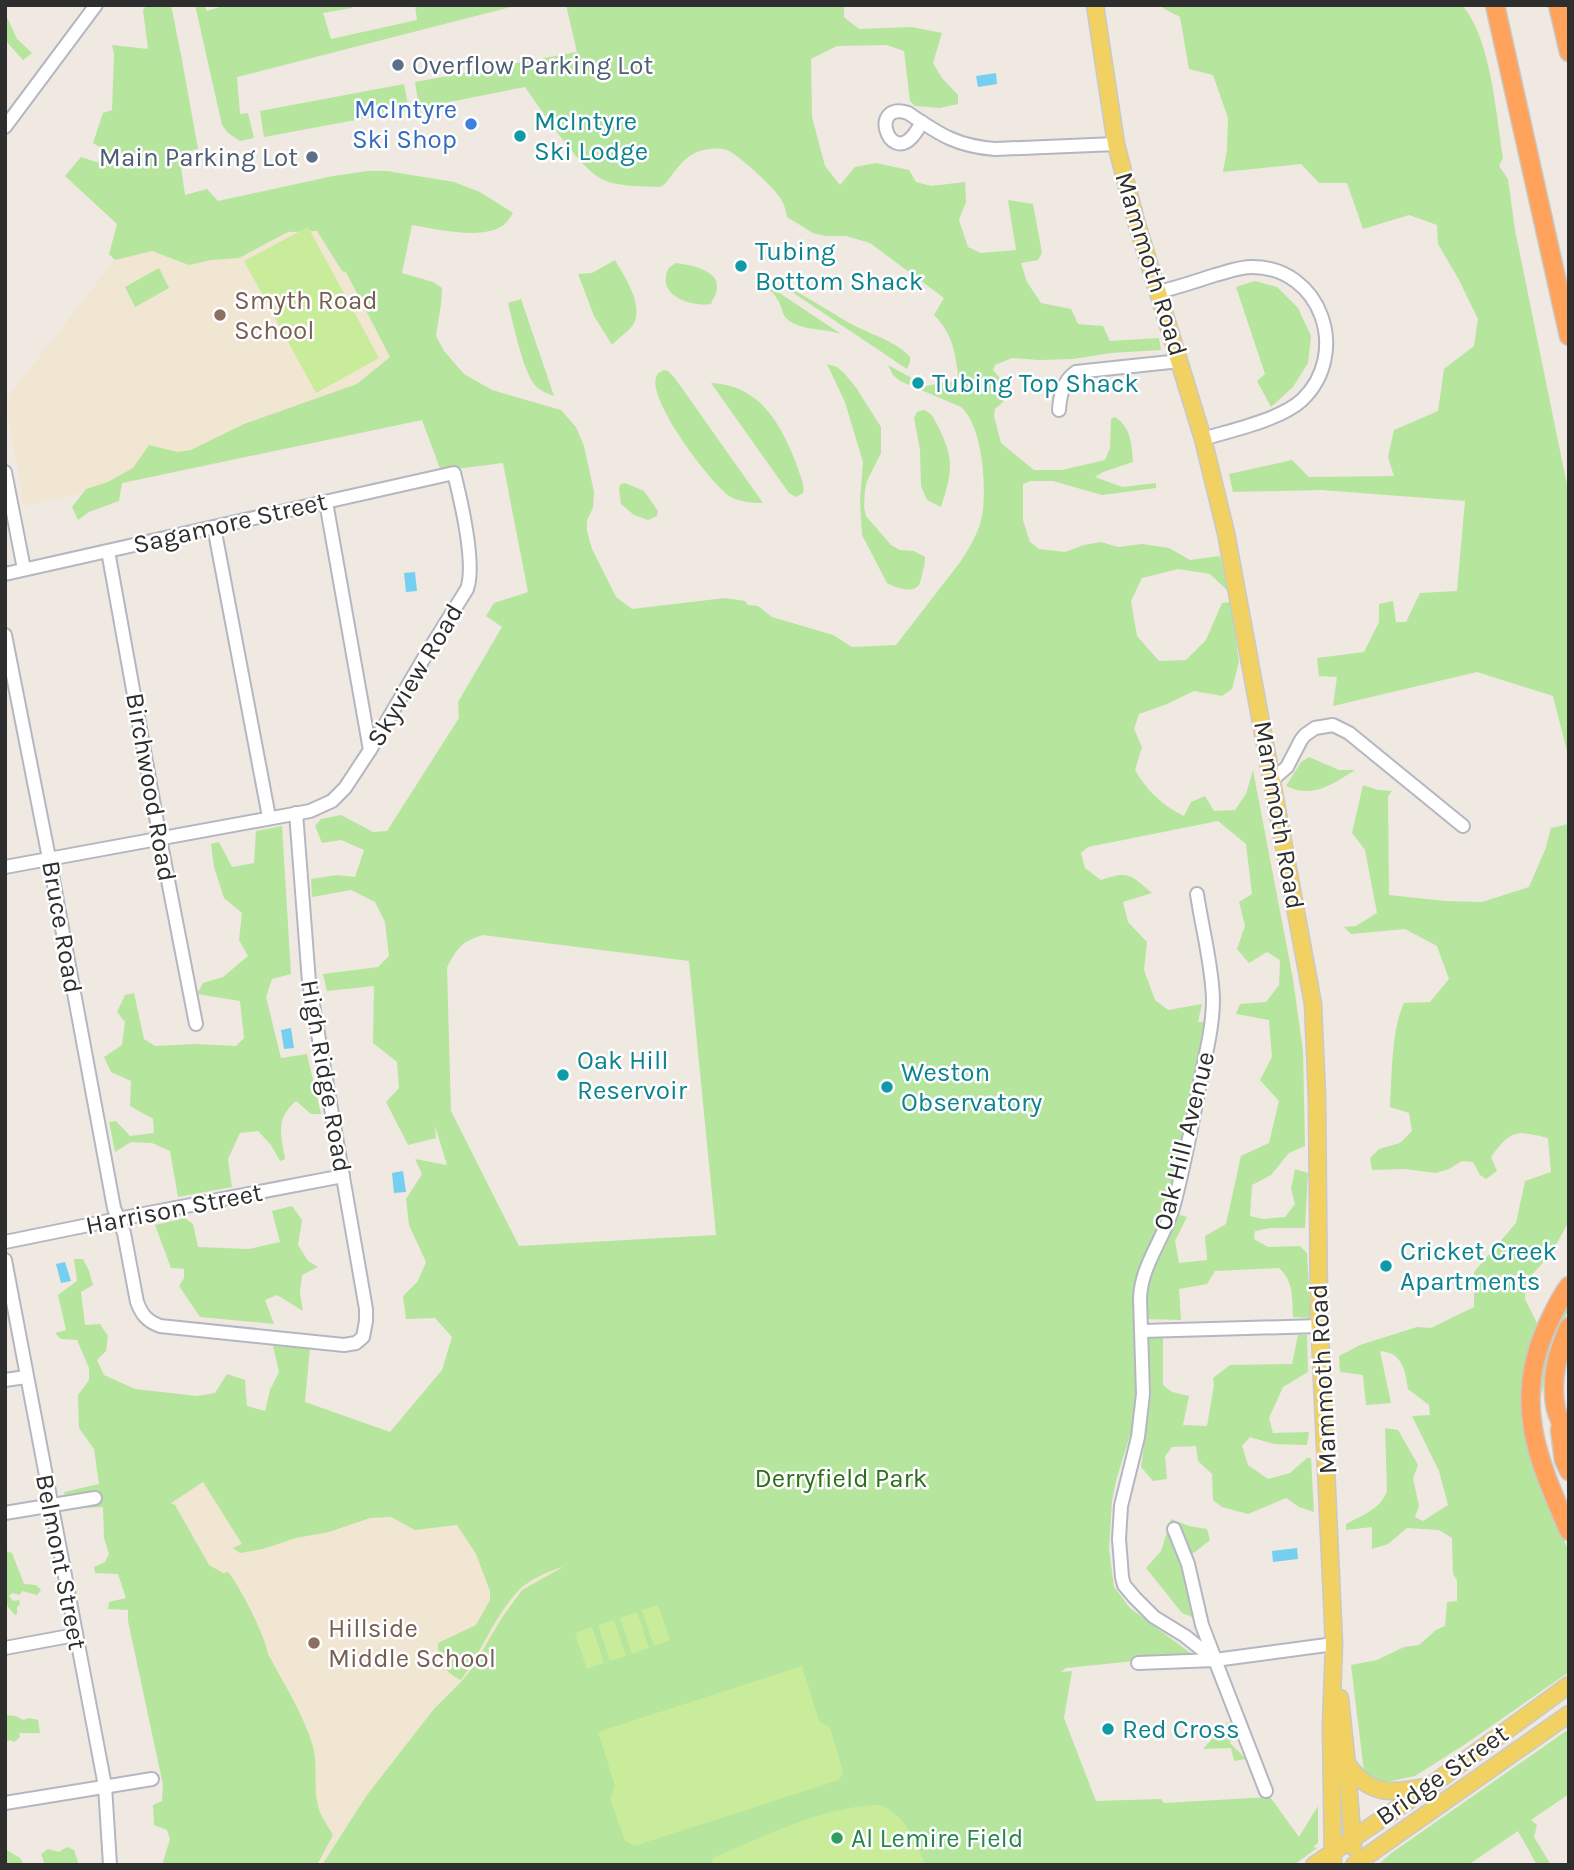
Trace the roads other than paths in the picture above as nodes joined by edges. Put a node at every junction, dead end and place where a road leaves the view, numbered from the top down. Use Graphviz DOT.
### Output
graph roads {
  1 [pos="96,5"];
  2 [pos="1095,5"];
  3 [pos="1495,5"];
  4 [pos="1558,5"];
  5 [pos="1569,52"];
  6 [pos="922,122"];
  7 [pos="5,127"];
  8 [pos="1116,144"];
  9 [pos="1159,292"];
  10 [pos="1569,336"];
  11 [pos="1180,361"];
  12 [pos="1059,410"];
  13 [pos="1203,439"];
  14 [pos="5,472"];
  15 [pos="454,474"];
  16 [pos="326,502"];
  17 [pos="214,527"];
  18 [pos="108,551"];
  19 [pos="24,569"];
  20 [pos="5,573"];
  21 [pos="5,635"];
  22 [pos="370,750"];
  23 [pos="1272,779"];
  24 [pos="296,813"];
  25 [pos="269,817"];
  26 [pos="1463,826"];
  27 [pos="160,839"];
  28 [pos="50,858"];
  29 [pos="5,867"];
  30 [pos="1196,894"];
  31 [pos="197,1024"];
  32 [pos="343,1176"];
  33 [pos="118,1219"];
  34 [pos="5,1242"];
  35 [pos="5,1260"];
  36 [pos="1569,1286"];
  37 [pos="1320,1326"];
  38 [pos="1569,1327"];
  39 [pos="1142,1331"];
  40 [pos="363,1337"];
  41 [pos="26,1377"];
  42 [pos="5,1380"];
  43 [pos="1557,1412"];
  44 [pos="1569,1441"];
  45 [pos="1569,1471"];
  46 [pos="95,1498"];
  47 [pos="51,1505"];
  48 [pos="5,1513"];
  49 [pos="1174,1529"];
  50 [pos="1569,1531"];
  51 [pos="75,1634"];
  52 [pos="1334,1644"];
  53 [pos="5,1648"];
  54 [pos="1215,1660"];
  55 [pos="1138,1663"];
  56 [pos="1569,1685"];
  57 [pos="1569,1714"];
  58 [pos="1347,1765"];
  59 [pos="152,1779"];
  60 [pos="104,1786"];
  61 [pos="1430,1786"];
  62 [pos="1266,1791"];
  63 [pos="5,1803"];
  64 [pos="1352,1838"];
  65 [pos="1333,1858"];
  66 [pos="110,1865"];
  67 [pos="1314,1865"];
  68 [pos="1354,1865"];
  1 -- 7 [label="street"];
  2 -- 8 [label="main road, Mammoth Road"];
  3 -- 10 [label="highway"];
  4 -- 5 [label="highway"];
  6 -- 8 [label="street"];
  8 -- 9 [label="main road, Mammoth Road"];
  9 -- 11 [label="main road, Mammoth Road"];
  9 -- 13 [label="street"];
  11 -- 12 [label="street"];
  11 -- 13 [label="main road, Mammoth Road"];
  13 -- 23 [label="main road, Mammoth Road"];
  14 -- 19 [label="street"];
  15 -- 16 [label="street, Sagamore Street"];
  15 -- 22 [label="street, Skyview Road"];
  16 -- 17 [label="street, Sagamore Street"];
  16 -- 22 [label="street"];
  17 -- 18 [label="street, Sagamore Street"];
  17 -- 25 [label="street"];
  18 -- 19 [label="street, Sagamore Street"];
  18 -- 27 [label="street, Birchwood Road"];
  19 -- 20 [label="street, Sagamore Street"];
  21 -- 28 [label="street, Bruce Road"];
  22 -- 24 [label="street, Skyview Road"];
  23 -- 26 [label="street"];
  23 -- 37 [label="main road, Mammoth Road"];
  24 -- 25 [label="street, Skyview Road"];
  24 -- 32 [label="street, High Ridge Road"];
  25 -- 27 [label="street, Skyview Road"];
  27 -- 28 [label="street, Skyview Road"];
  27 -- 31 [label="street, Birchwood Road"];
  28 -- 29 [label="street, Skyview Road"];
  28 -- 33 [label="street, Bruce Road"];
  30 -- 39 [label="street, Oak Hill Avenue"];
  32 -- 33 [label="street, Harrison Street"];
  32 -- 40 [label="street, High Ridge Road"];
  33 -- 34 [label="street, Harrison Street"];
  33 -- 40 [label="street, Bruce Road"];
  35 -- 41 [label="street, Belmont Street"];
  36 -- 50 [label="highway"];
  37 -- 39 [label="street"];
  37 -- 52 [label="main road, Mammoth Road"];
  38 -- 43 [label="highway"];
  39 -- 54 [label="street, Oak Hill Avenue"];
  41 -- 42 [label="street"];
  41 -- 47 [label="street, Belmont Street"];
  43 -- 44 [label="highway"];
  43 -- 45 [label="highway"];
  46 -- 47 [label="street"];
  47 -- 48 [label="street"];
  47 -- 51 [label="street, Belmont Street"];
  49 -- 54 [label="street"];
  51 -- 53 [label="street"];
  51 -- 60 [label="street, Belmont Street"];
  52 -- 54 [label="street"];
  52 -- 58 [label="main road, Mammoth Road"];
  52 -- 65 [label="main road, Mammoth Road"];
  54 -- 55 [label="street"];
  54 -- 62 [label="street"];
  56 -- 61 [label="main road, Bridge Street"];
  57 -- 68 [label="main road, Bridge Street"];
  58 -- 61 [label="main road"];
  58 -- 64 [label="main road, Mammoth Road"];
  59 -- 60 [label="street"];
  60 -- 63 [label="street"];
  60 -- 66 [label="street, Belmont Street"];
  61 -- 64 [label="main road, Bridge Street"];
  64 -- 65 [label="main road, Bridge Street"];
  64 -- 68 [label="main road, Mammoth Road"];
  65 -- 67 [label="main road, Bridge Street"];
  65 -- 68 [label="main road"];
}
